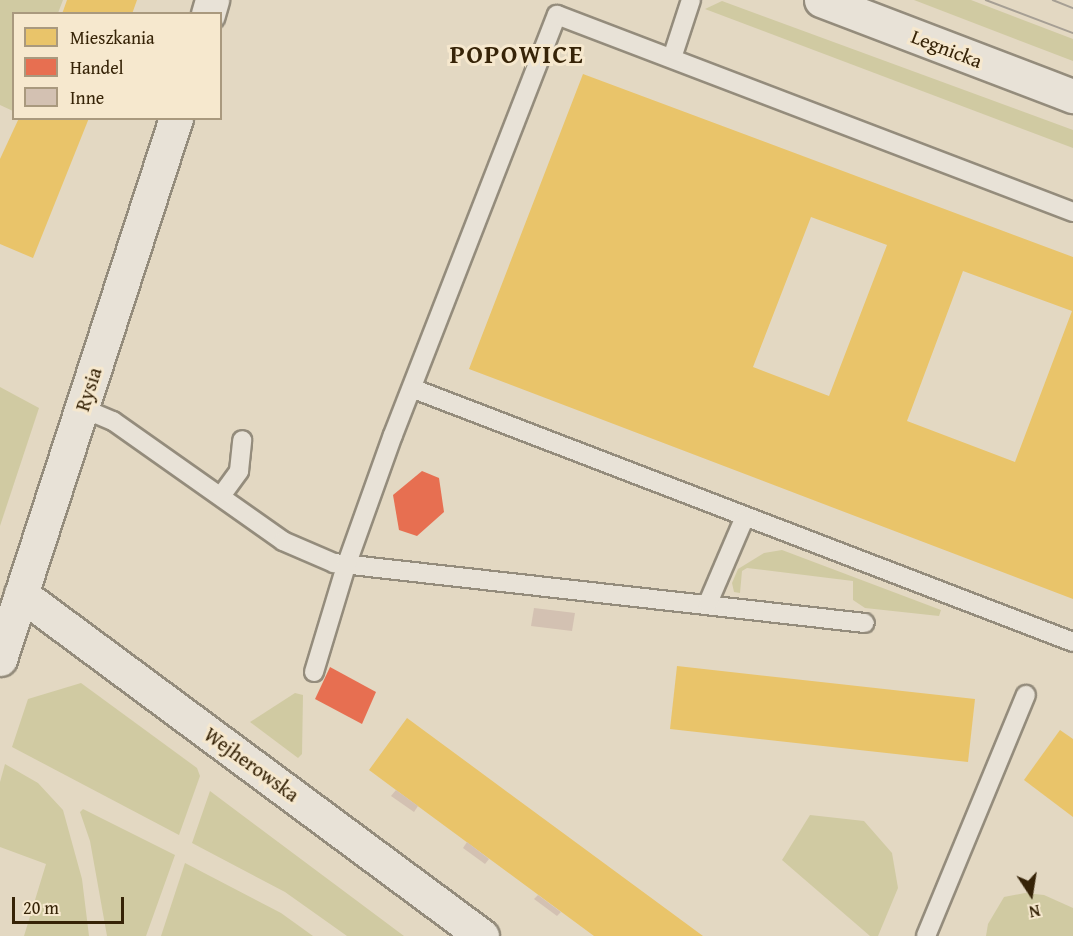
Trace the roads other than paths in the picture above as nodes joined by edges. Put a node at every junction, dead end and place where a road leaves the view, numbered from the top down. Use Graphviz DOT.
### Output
graph roads {
  1 [pos="691,0"];
  2 [pos="821,0"];
  3 [pos="672,58"];
  4 [pos="1073,96"];
  5 [pos="175,120"];
  6 [pos="1073,212"];
  7 [pos="414,389"];
  8 [pos="82,408"];
  9 [pos="242,440"];
  10 [pos="221,496"];
  11 [pos="744,519"];
  12 [pos="345,566"];
  13 [pos="21,594"];
  14 [pos="708,603"];
  15 [pos="865,623"];
  16 [pos="1073,642"];
  17 [pos="0,659"];
  18 [pos="314,672"];
  19 [pos="1026,695"];
  20 [pos="482,936"];
  21 [pos="926,936"];
  1 -- 3 [label="lane"];
  2 -- 4 [label="street, Legnicka"];
  3 -- 6 [label="lane"];
  3 -- 7 [label="lane"];
  5 -- 8 [label="street, Rysia"];
  7 -- 11 [label="lane"];
  7 -- 12 [label="lane"];
  8 -- 10 [label="lane"];
  8 -- 13 [label="street, Rysia"];
  9 -- 10 [label="lane"];
  10 -- 12 [label="lane"];
  11 -- 14 [label="lane"];
  11 -- 16 [label="lane"];
  12 -- 14 [label="lane"];
  12 -- 18 [label="lane"];
  13 -- 17 [label="street, Rysia"];
  13 -- 20 [label="street, Wejherowska"];
  14 -- 15 [label="lane"];
  19 -- 21 [label="lane"];
}
